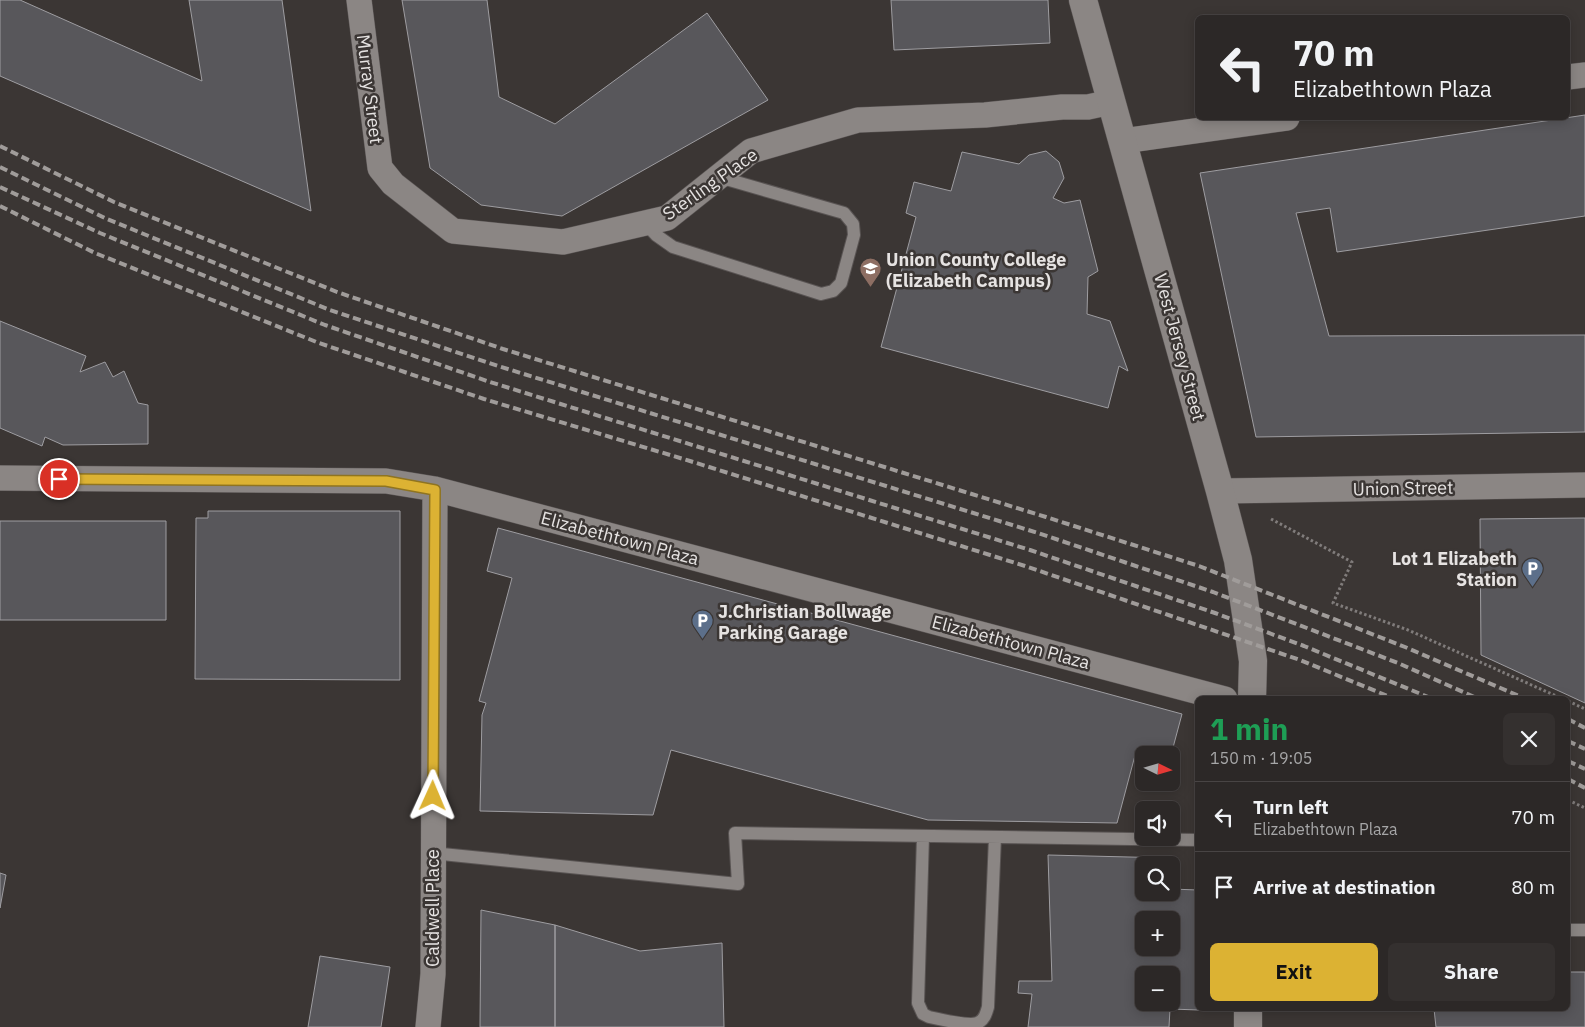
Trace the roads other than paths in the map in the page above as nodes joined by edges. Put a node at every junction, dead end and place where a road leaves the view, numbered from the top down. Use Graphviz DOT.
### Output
graph roads {
  1 [pos="359,0"];
  2 [pos="1083,0"];
  3 [pos="1585,74"];
  4 [pos="1570,77"];
  5 [pos="1111,102"];
  6 [pos="1273,120"];
  7 [pos="1123,141"];
  8 [pos="386,176"];
  9 [pos="719,177"];
  10 [pos="645,223"];
  11 [pos="0,478"];
  12 [pos="1585,485"];
  13 [pos="435,490"];
  14 [pos="1220,491"];
  15 [pos="1214,696"];
  16 [pos="1252,696"];
  17 [pos="923,836"];
  18 [pos="995,837"];
  19 [pos="1195,840"];
  20 [pos="432,853"];
  21 [pos="1570,930"];
  22 [pos="1585,930"];
  23 [pos="1248,1011"];
  24 [pos="428,1027"];
  25 [pos="1248,1027"];
  1 -- 8 [label="street, Murray Street"];
  2 -- 5 [label="street, West Jersey Street"];
  3 -- 4 [label="street"];
  5 -- 7 [label="street, West Jersey Street"];
  5 -- 9 [label="street, Sterling Place"];
  6 -- 7 [label="street"];
  7 -- 14 [label="street, West Jersey Street"];
  8 -- 10 [label="street, Sterling Place"];
  9 -- 10 [label="street, Sterling Place"];
  9 -- 10 [label="lane"];
  11 -- 13 [label="street, Elizabethtown Plaza"];
  12 -- 14 [label="street, Union Street"];
  13 -- 15 [label="street, Elizabethtown Plaza"];
  13 -- 20 [label="street, Caldwell Place"];
  14 -- 16 [label="street, West Jersey Street"];
  17 -- 18 [label="lane"];
  17 -- 18 [label="lane"];
  17 -- 20 [label="lane"];
  18 -- 19 [label="lane"];
  20 -- 24 [label="street, Caldwell Place"];
  21 -- 22 [label="lane"];
  23 -- 25 [label="street"];
}
